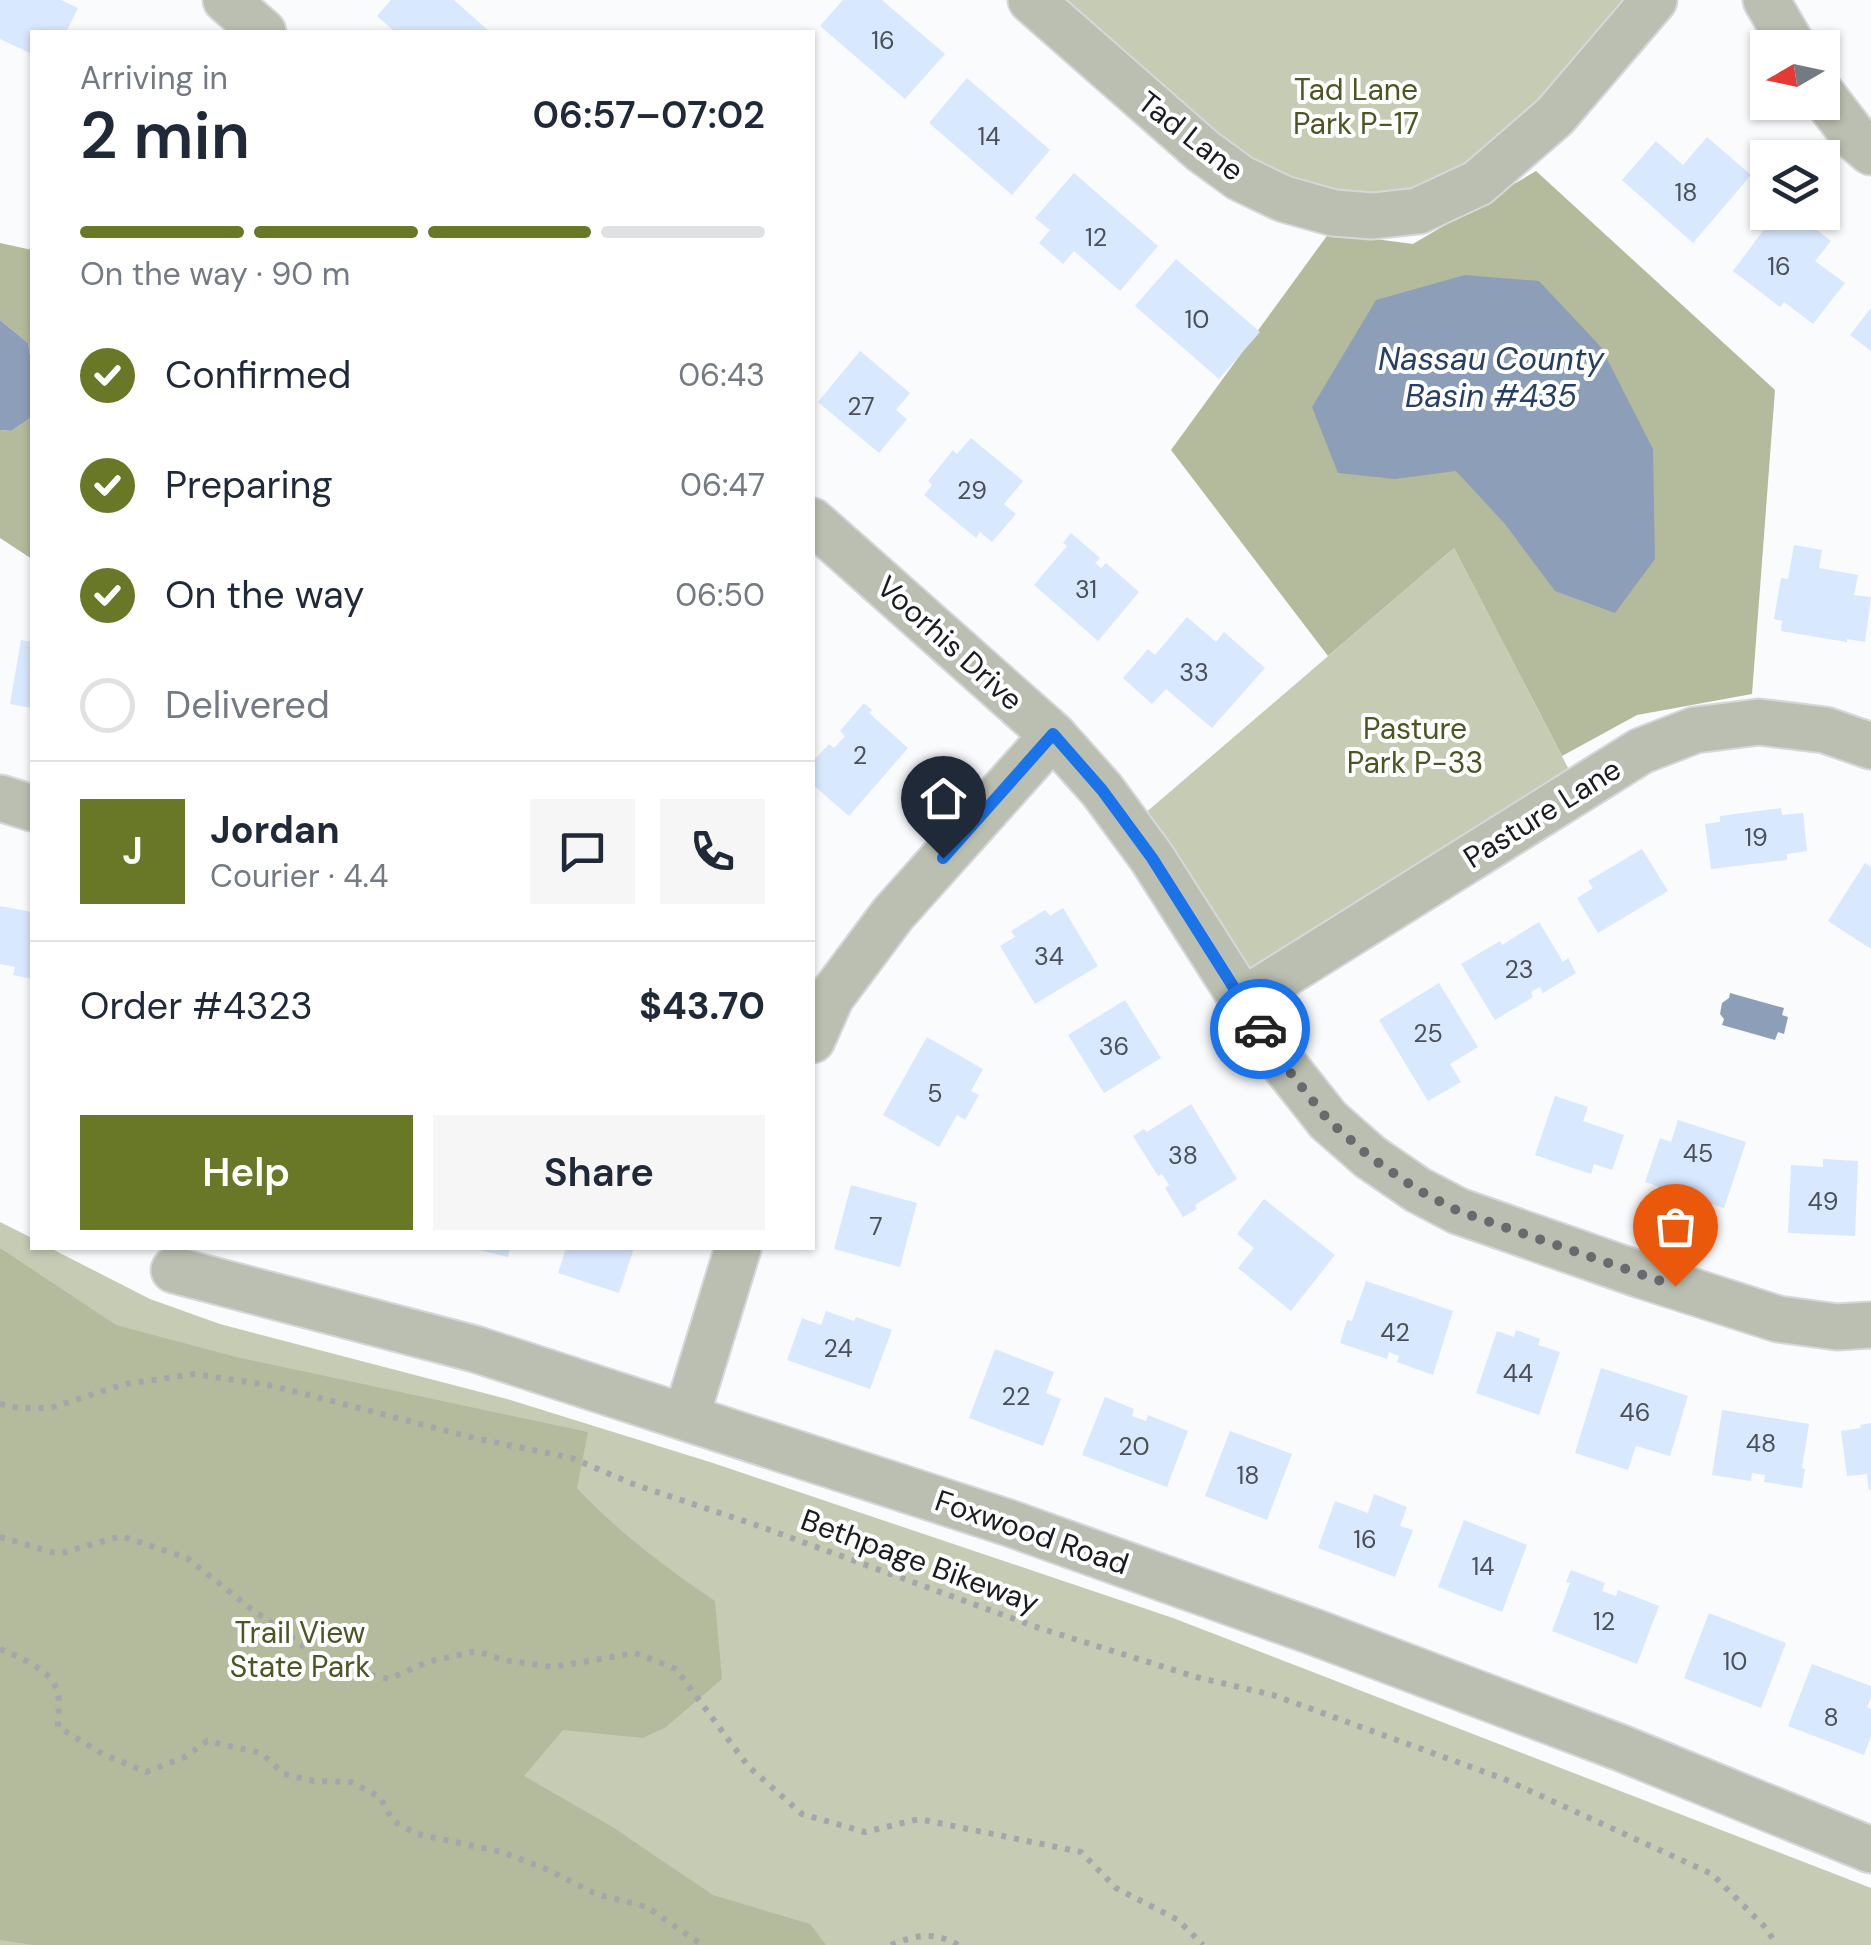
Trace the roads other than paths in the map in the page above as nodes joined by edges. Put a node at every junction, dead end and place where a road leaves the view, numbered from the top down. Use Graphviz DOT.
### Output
graph roads {
  1 [pos="226,0"];
  2 [pos="1031,0"];
  3 [pos="1654,0"];
  4 [pos="1766,0"];
  5 [pos="261,30"];
  6 [pos="1784,30"];
  7 [pos="1840,118"];
  8 [pos="1871,152"];
  9 [pos="815,524"];
  10 [pos="1053,734"];
  11 [pos="1871,746"];
  12 [pos="0,798"];
  13 [pos="30,807"];
  14 [pos="1242,1001"];
  15 [pos="815,1033"];
  16 [pos="737,1250"];
  17 [pos="174,1270"];
  18 [pos="1871,1325"];
  19 [pos="686,1417"];
  20 [pos="1871,1850"];
  1 -- 5 [label="street"];
  2 -- 3 [label="street, Tad Lane"];
  4 -- 6 [label="street"];
  7 -- 8 [label="street"];
  9 -- 10 [label="street, Voorhis Drive"];
  10 -- 14 [label="street, Voorhis Drive"];
  10 -- 15 [label="street"];
  11 -- 14 [label="street, Pasture Lane"];
  12 -- 13 [label="street"];
  14 -- 18 [label="street, Voorhis Drive"];
  16 -- 19 [label="street"];
  17 -- 19 [label="street, Foxwood Road"];
  19 -- 20 [label="street, Foxwood Road"];
}
